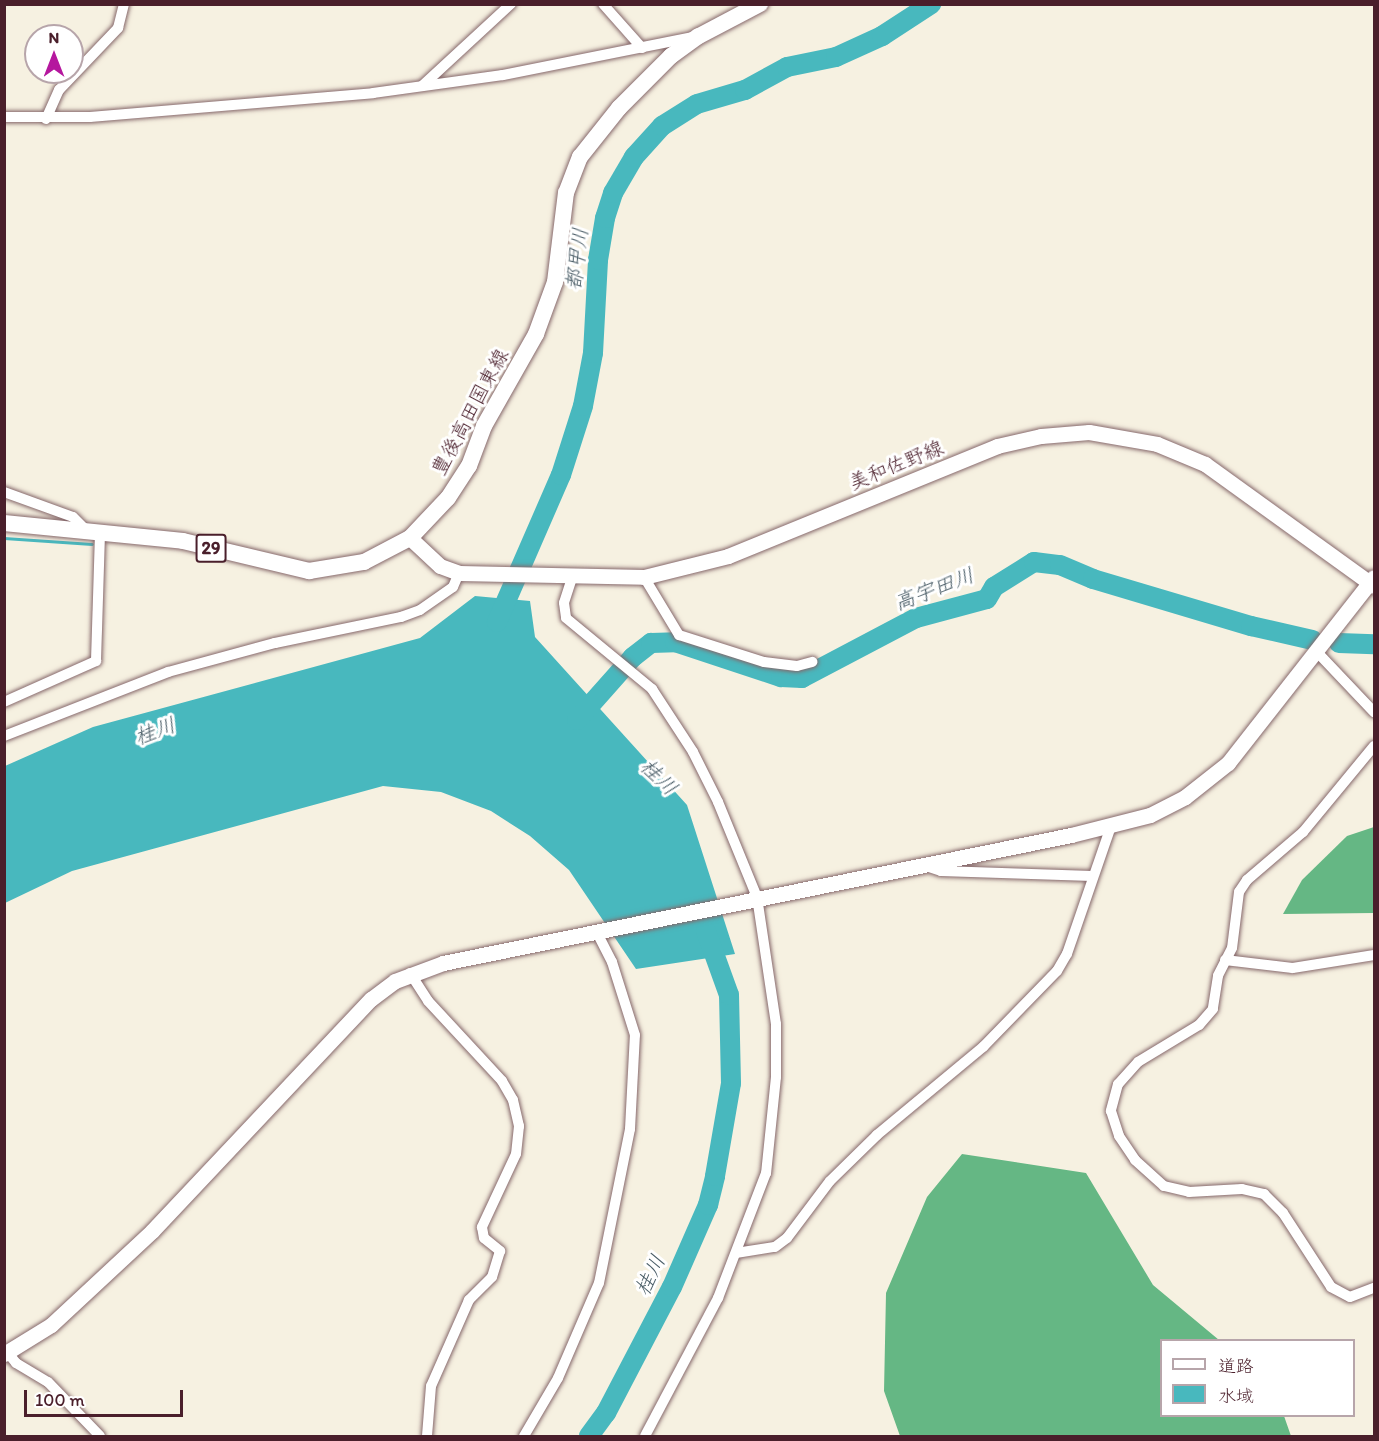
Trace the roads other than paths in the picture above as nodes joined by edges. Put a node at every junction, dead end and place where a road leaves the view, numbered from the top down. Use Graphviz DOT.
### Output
graph roads {
  1 [pos="124,4"];
  2 [pos="511,4"];
  3 [pos="603,4"];
  4 [pos="760,4"];
  5 [pos="699,36"];
  6 [pos="642,48"];
  7 [pos="421,86"];
  8 [pos="4,117"];
  9 [pos="46,119"];
  10 [pos="4,492"];
  11 [pos="4,523"];
  12 [pos="93,531"];
  13 [pos="410,538"];
  14 [pos="467,574"];
  15 [pos="644,577"];
  16 [pos="567,578"];
  17 [pos="1373,582"];
  18 [pos="1317,652"];
  19 [pos="812,662"];
  20 [pos="4,702"];
  21 [pos="1374,712"];
  22 [pos="4,736"];
  23 [pos="1374,746"];
  24 [pos="1111,826"];
  25 [pos="922,865"];
  26 [pos="1092,876"];
  27 [pos="753,898"];
  28 [pos="598,930"];
  29 [pos="1374,955"];
  30 [pos="1225,960"];
  31 [pos="410,973"];
  32 [pos="736,1253"];
  33 [pos="1374,1288"];
  34 [pos="6,1354"];
  35 [pos="100,1437"];
  36 [pos="427,1437"];
  37 [pos="524,1437"];
  38 [pos="645,1437"];
  1 -- 9 [label="street"];
  2 -- 7 [label="street"];
  3 -- 6 [label="street"];
  4 -- 5 [label="main road, 豊後高田国東線 / 29"];
  5 -- 6 [label="street"];
  5 -- 13 [label="main road, 豊後高田国東線 / 29"];
  6 -- 7 [label="street"];
  7 -- 9 [label="street"];
  8 -- 9 [label="street"];
  10 -- 12 [label="street"];
  11 -- 12 [label="main road, 豊後高田国東線 / 29"];
  12 -- 13 [label="main road, 豊後高田国東線 / 29"];
  12 -- 20 [label="street"];
  13 -- 14 [label="street, 美和佐野線"];
  14 -- 16 [label="street, 美和佐野線"];
  14 -- 22 [label="street"];
  15 -- 16 [label="street, 美和佐野線"];
  15 -- 17 [label="street, 美和佐野線"];
  15 -- 19 [label="street"];
  16 -- 27 [label="street"];
  17 -- 18 [label="street"];
  18 -- 21 [label="street"];
  18 -- 24 [label="street"];
  23 -- 30 [label="street"];
  24 -- 25 [label="street"];
  24 -- 26 [label="street"];
  25 -- 26 [label="street"];
  25 -- 27 [label="street"];
  26 -- 32 [label="street"];
  27 -- 28 [label="street"];
  27 -- 32 [label="street"];
  28 -- 31 [label="street"];
  28 -- 37 [label="street"];
  29 -- 30 [label="street"];
  30 -- 33 [label="street"];
  31 -- 34 [label="street"];
  31 -- 36 [label="street"];
  32 -- 38 [label="street"];
  34 -- 35 [label="street"];
}
